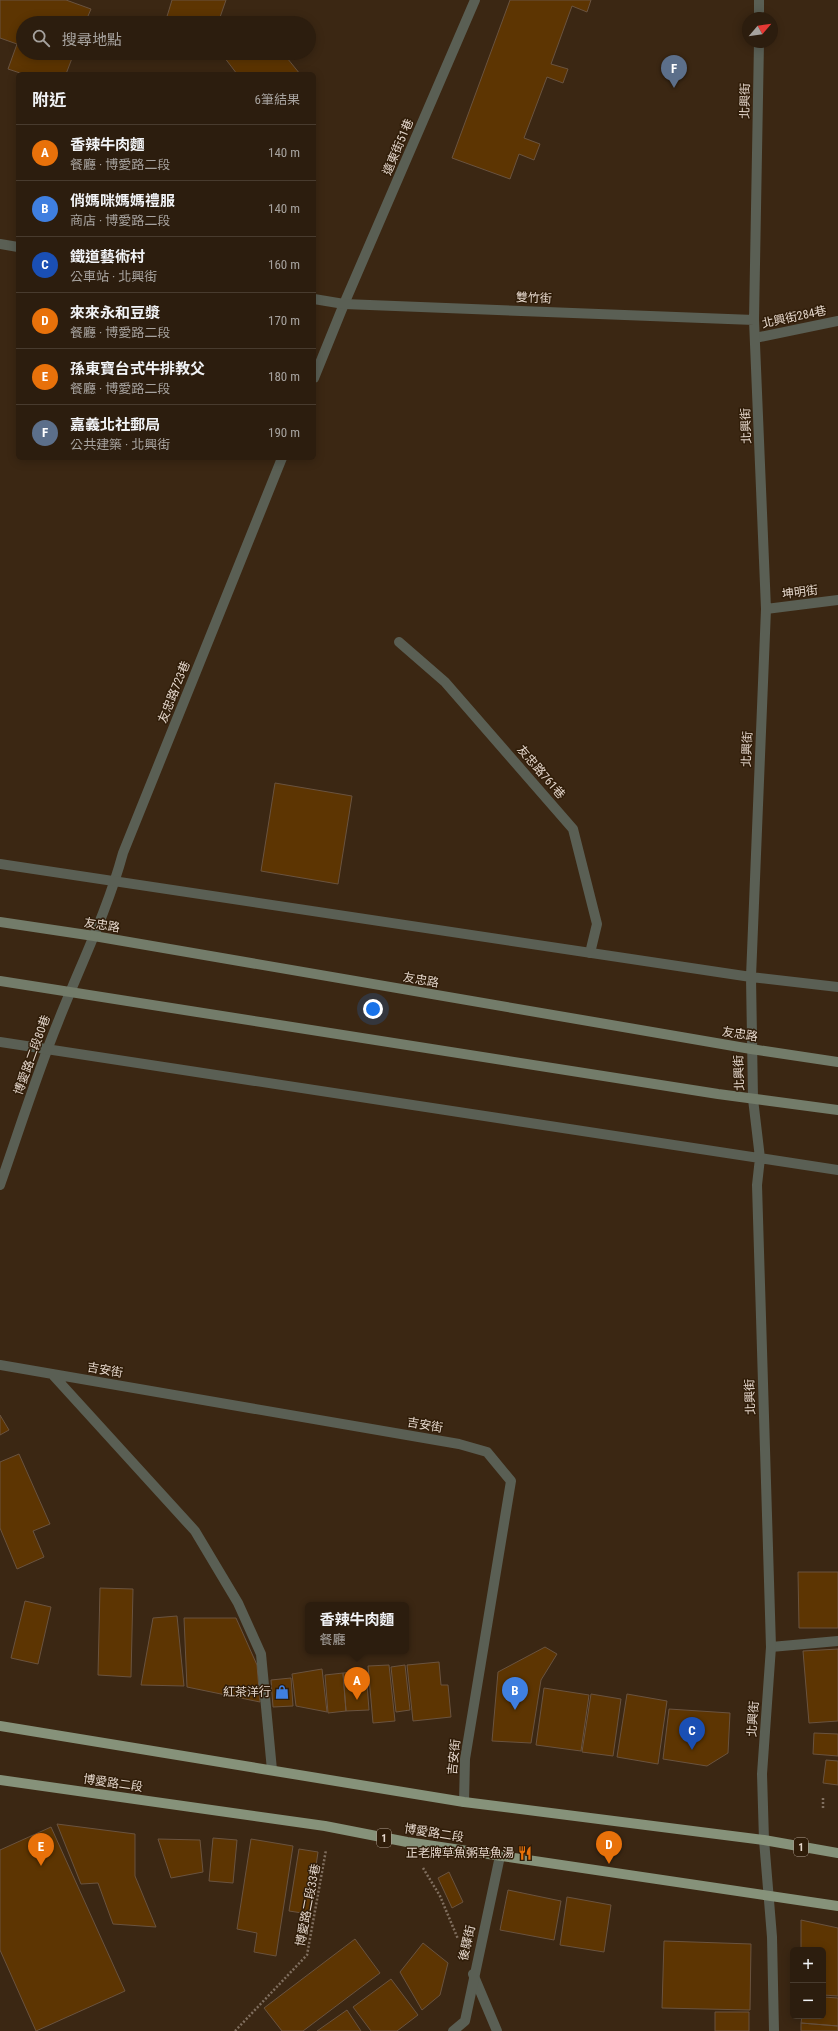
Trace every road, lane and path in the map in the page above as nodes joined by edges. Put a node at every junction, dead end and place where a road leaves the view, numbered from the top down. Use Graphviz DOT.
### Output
graph roads {
  1 [pos="475,0"];
  2 [pos="759,0"];
  3 [pos="759,12"];
  4 [pos="759,48"];
  5 [pos="0,244"];
  6 [pos="16,247"];
  7 [pos="316,299"];
  8 [pos="344,304"];
  9 [pos="754,320"];
  10 [pos="838,321"];
  11 [pos="755,338"];
  12 [pos="316,373"];
  13 [pos="281,460"];
  14 [pos="838,600"];
  15 [pos="766,609"];
  16 [pos="398,642"];
  17 [pos="0,864"];
  18 [pos="115,882"];
  19 [pos="0,922"];
  20 [pos="94,936"];
  21 [pos="590,952"];
  22 [pos="751,977"];
  23 [pos="0,981"];
  24 [pos="838,987"];
  25 [pos="70,991"];
  26 [pos="0,1042"];
  27 [pos="47,1049"];
  28 [pos="751,1050"];
  29 [pos="838,1062"];
  30 [pos="753,1099"];
  31 [pos="838,1110"];
  32 [pos="760,1158"];
  33 [pos="838,1170"];
  34 [pos="0,1185"];
  35 [pos="0,1365"];
  36 [pos="52,1374"];
  37 [pos="838,1641"];
  38 [pos="771,1647"];
  39 [pos="0,1726"];
  40 [pos="272,1770"];
  41 [pos="0,1780"];
  42 [pos="823,1798"];
  43 [pos="464,1802"];
  44 [pos="823,1808"];
  45 [pos="325,1826"];
  46 [pos="764,1840"];
  47 [pos="407,1842"];
  48 [pos="838,1853"];
  49 [pos="500,1856"];
  50 [pos="769,1897"];
  51 [pos="838,1906"];
  52 [pos="473,1974"];
  53 [pos="235,2031"];
  54 [pos="452,2031"];
  55 [pos="497,2031"];
  56 [pos="774,2031"];
  1 -- 8 [label="street, 遠東街51巷"];
  2 -- 3 [label="street"];
  4 -- 9 [label="street, 北興街"];
  5 -- 6 [label="street"];
  7 -- 8 [label="street, 雙竹街"];
  8 -- 9 [label="street, 雙竹街"];
  8 -- 12 [label="street"];
  9 -- 11 [label="street, 北興街"];
  10 -- 11 [label="street, 北興街284巷"];
  11 -- 15 [label="street, 北興街"];
  13 -- 18 [label="street, 友忠路723巷"];
  14 -- 15 [label="street, 坤明街"];
  15 -- 22 [label="street, 北興街"];
  16 -- 21 [label="street, 友忠路761巷"];
  17 -- 18 [label="street"];
  18 -- 20 [label="street, 友忠路723巷"];
  18 -- 21 [label="street"];
  19 -- 20 [label="street, 友忠路"];
  20 -- 25 [label="street, 博愛路二段80巷"];
  20 -- 28 [label="street, 友忠路"];
  21 -- 22 [label="street"];
  22 -- 24 [label="street"];
  22 -- 28 [label="street, 北興街"];
  23 -- 25 [label="street"];
  25 -- 27 [label="street, 博愛路二段80巷"];
  25 -- 30 [label="street"];
  26 -- 27 [label="street"];
  27 -- 32 [label="street"];
  27 -- 34 [label="street, 博愛路二段80巷"];
  28 -- 29 [label="street, 友忠路"];
  28 -- 30 [label="street, 北興街"];
  30 -- 31 [label="street"];
  30 -- 32 [label="street, 北興街"];
  32 -- 33 [label="street"];
  32 -- 38 [label="street, 北興街"];
  35 -- 36 [label="street, 吉安街"];
  36 -- 40 [label="street"];
  36 -- 43 [label="street, 吉安街"];
  37 -- 38 [label="street"];
  38 -- 46 [label="street, 北興街"];
  39 -- 40 [label="main road, 1"];
  40 -- 43 [label="main road, 1"];
  41 -- 45 [label="main road, 博愛路二段 / 1"];
  42 -- 44 [label="path"];
  43 -- 46 [label="main road, 1"];
  45 -- 47 [label="main road, 博愛路二段 / 1"];
  45 -- 53 [label="path, 博愛路二段33巷"];
  46 -- 48 [label="main road, 1"];
  46 -- 50 [label="street, 北興街"];
  47 -- 49 [label="main road, 博愛路二段 / 1"];
  47 -- 52 [label="path"];
  49 -- 50 [label="main road, 博愛路二段 / 1"];
  49 -- 52 [label="street, 後驛街"];
  50 -- 51 [label="main road, 1"];
  50 -- 56 [label="street, 北興街"];
  52 -- 54 [label="street, 後驛街"];
  52 -- 55 [label="street"];
}
